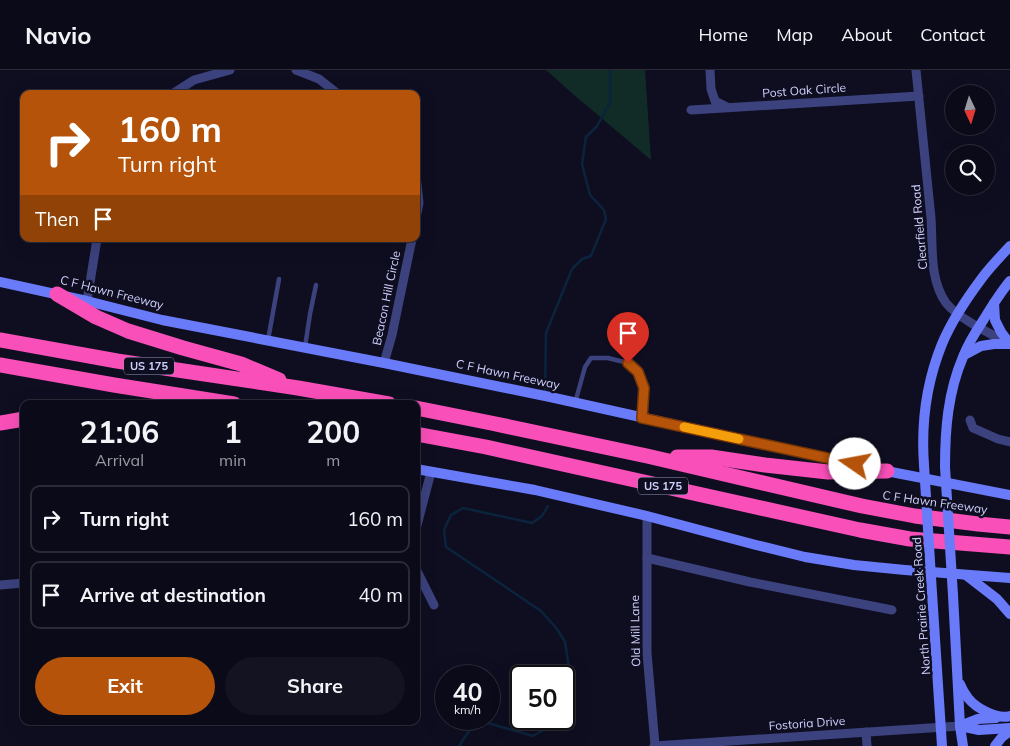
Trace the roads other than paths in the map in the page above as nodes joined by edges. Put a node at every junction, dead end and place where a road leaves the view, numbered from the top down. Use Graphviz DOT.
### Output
graph roads {
  1 [pos="230,70"];
  2 [pos="296,70"];
  3 [pos="710,70"];
  4 [pos="916,70"];
  5 [pos="178,90"];
  6 [pos="333,90"];
  7 [pos="919,96"];
  8 [pos="728,107"];
  9 [pos="691,110"];
  10 [pos="97,242"];
  11 [pos="411,242"];
  12 [pos="1010,246"];
  13 [pos="279,279"];
  14 [pos="1010,281"];
  15 [pos="0,282"];
  16 [pos="316,285"];
  17 [pos="57,294"];
  18 [pos="87,301"];
  19 [pos="994,303"];
  20 [pos="958,313"];
  21 [pos="979,326"];
  22 [pos="0,340"];
  23 [pos="268,341"];
  24 [pos="1010,344"];
  25 [pos="305,348"];
  26 [pos="964,355"];
  27 [pos="384,363"];
  28 [pos="0,365"];
  29 [pos="298,388"];
  30 [pos="209,400"];
  31 [pos="366,400"];
  32 [pos="575,403"];
  33 [pos="420,409"];
  34 [pos="642,418"];
  35 [pos="20,420"];
  36 [pos="970,420"];
  37 [pos="0,423"];
  38 [pos="20,426"];
  39 [pos="420,435"];
  40 [pos="1010,442"];
  41 [pos="647,456"];
  42 [pos="420,470"];
  43 [pos="887,471"];
  44 [pos="431,472"];
  45 [pos="1010,495"];
  46 [pos="420,514"];
  47 [pos="647,516"];
  48 [pos="1010,527"];
  49 [pos="1010,547"];
  50 [pos="647,558"];
  51 [pos="965,574"];
  52 [pos="420,577"];
  53 [pos="1010,578"];
  54 [pos="20,583"];
  55 [pos="0,585"];
  56 [pos="434,605"];
  57 [pos="892,610"];
  58 [pos="1010,614"];
  59 [pos="958,682"];
  60 [pos="1007,717"];
  61 [pos="960,726"];
  62 [pos="941,727"];
  63 [pos="1010,729"];
  64 [pos="866,732"];
  65 [pos="654,746"];
  66 [pos="867,746"];
  67 [pos="942,746"];
  68 [pos="963,746"];
  69 [pos="995,746"];
  1 -- 5 [label="street"];
  2 -- 6 [label="street"];
  3 -- 8 [label="street"];
  4 -- 7 [label="street, Clearfield Road"];
  7 -- 8 [label="street, Post Oak Circle"];
  7 -- 20 [label="street, Clearfield Road"];
  8 -- 9 [label="street, Post Oak Circle"];
  10 -- 18 [label="street"];
  11 -- 27 [label="street, Beacon Hill Circle"];
  12 -- 20 [label="main road, North Prairie Creek Road"];
  13 -- 23 [label="lane"];
  14 -- 19 [label="main road"];
  15 -- 17 [label="main road, C F Hawn Freeway"];
  16 -- 25 [label="lane"];
  17 -- 18 [label="main road, C F Hawn Freeway"];
  17 -- 29 [label="highway"];
  18 -- 23 [label="main road, C F Hawn Freeway"];
  19 -- 21 [label="main road"];
  19 -- 24 [label="main road"];
  20 -- 21 [label="street, Clearfield Road"];
  20 -- 62 [label="main road, North Prairie Creek Road, bridge"];
  21 -- 24 [label="street, Clearfield Road"];
  21 -- 26 [label="main road"];
  22 -- 29 [label="highway, US 175"];
  23 -- 25 [label="main road, C F Hawn Freeway"];
  24 -- 26 [label="main road"];
  25 -- 27 [label="main road, C F Hawn Freeway"];
  26 -- 59 [label="main road, bridge"];
  27 -- 32 [label="main road, C F Hawn Freeway"];
  28 -- 30 [label="highway, US 175"];
  29 -- 31 [label="highway, US 175"];
  32 -- 34 [label="main road, C F Hawn Freeway"];
  32 -- 34 [label="lane"];
  33 -- 41 [label="highway, C F Hawn Freeway / US 175"];
  34 -- 43 [label="main road, C F Hawn Freeway"];
  35 -- 37 [label="highway"];
  36 -- 40 [label="street"];
  37 -- 38 [label="main road"];
  39 -- 49 [label="highway, US 175"];
  41 -- 43 [label="highway"];
  41 -- 48 [label="highway, C F Hawn Freeway / US 175"];
  42 -- 44 [label="main road"];
  43 -- 45 [label="main road, C F Hawn Freeway"];
  44 -- 46 [label="street"];
  44 -- 47 [label="main road"];
  47 -- 50 [label="street, Old Mill Lane"];
  47 -- 51 [label="main road"];
  50 -- 57 [label="street"];
  50 -- 65 [label="street, Old Mill Lane"];
  51 -- 53 [label="main road"];
  51 -- 58 [label="main road"];
  52 -- 56 [label="street"];
  54 -- 55 [label="street"];
  59 -- 60 [label="main road"];
  59 -- 61 [label="main road"];
  60 -- 61 [label="main road"];
  61 -- 62 [label="street, Fostoria Drive"];
  61 -- 63 [label="main road"];
  61 -- 68 [label="main road"];
  62 -- 64 [label="street, Fostoria Drive"];
  62 -- 67 [label="main road, North Prairie Creek Road"];
  63 -- 69 [label="main road"];
  64 -- 65 [label="street, Fostoria Drive"];
  64 -- 66 [label="street"];
}
